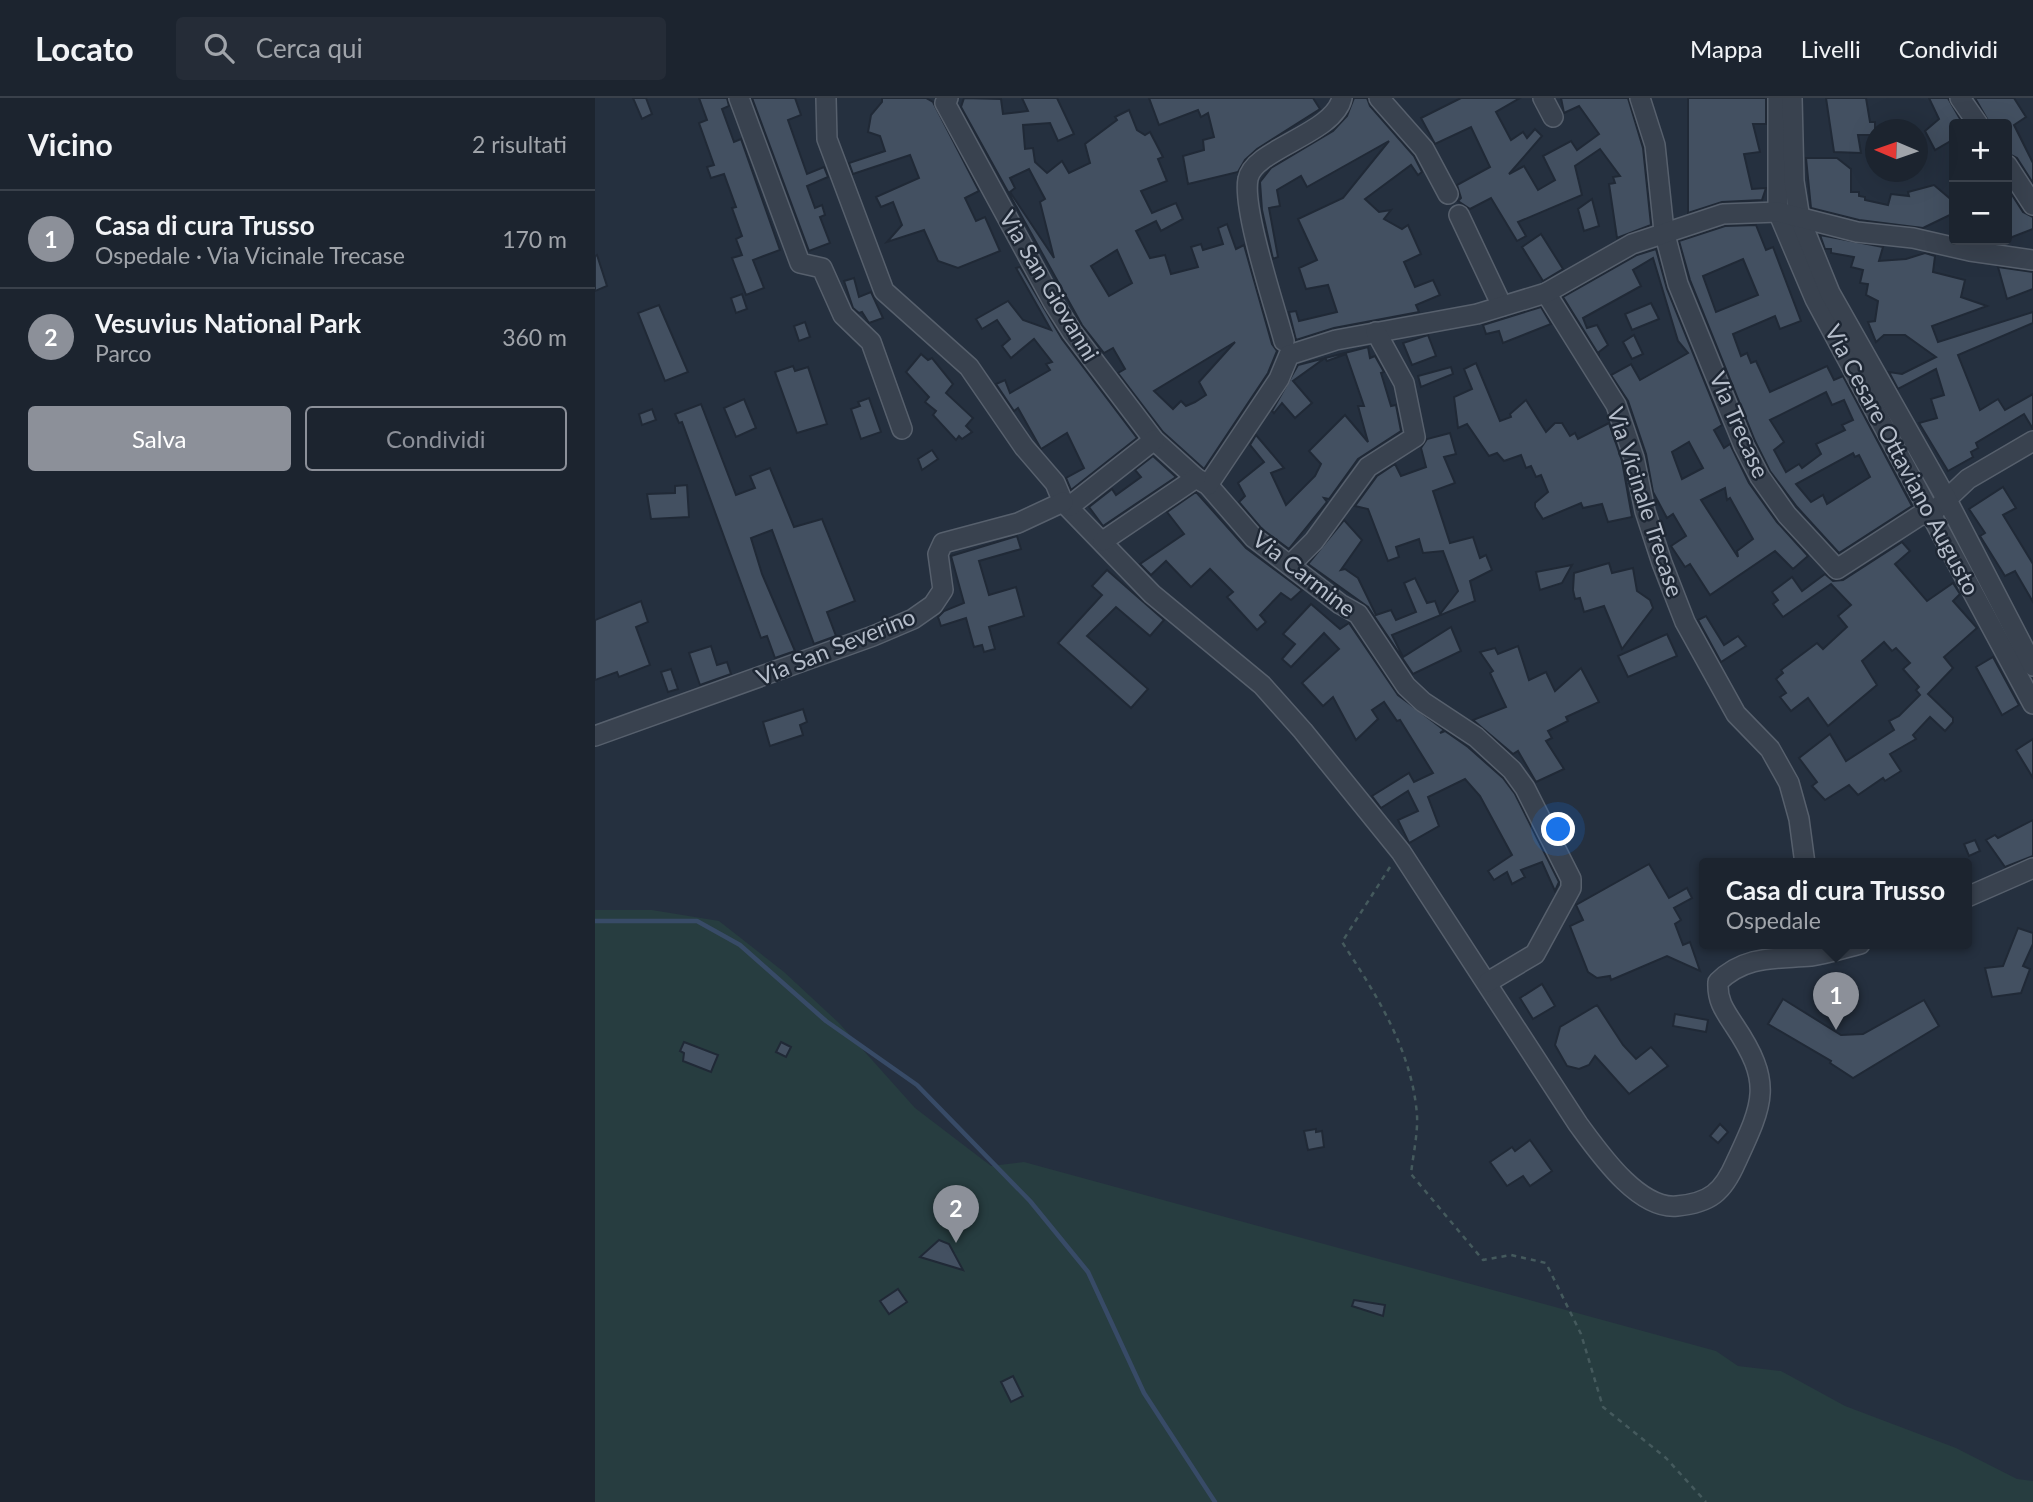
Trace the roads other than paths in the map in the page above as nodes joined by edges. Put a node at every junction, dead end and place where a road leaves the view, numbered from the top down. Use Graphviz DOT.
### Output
graph roads {
  1 [pos="739,98"];
  2 [pos="826,98"];
  3 [pos="1342,98"];
  4 [pos="1379,98"];
  5 [pos="1543,98"];
  6 [pos="1640,98"];
  7 [pos="1778,98"];
  8 [pos="1792,98"];
  9 [pos="1960,98"];
  10 [pos="943,100"];
  11 [pos="1553,117"];
  12 [pos="1974,119"];
  13 [pos="2012,173"];
  14 [pos="1448,194"];
  15 [pos="2033,205"];
  16 [pos="1778,212"];
  17 [pos="1459,215"];
  18 [pos="1800,219"];
  19 [pos="1664,231"];
  20 [pos="2033,260"];
  21 [pos="1546,293"];
  22 [pos="1502,306"];
  23 [pos="1376,332"];
  24 [pos="1284,341"];
  25 [pos="902,429"];
  26 [pos="1154,440"];
  27 [pos="2033,441"];
  28 [pos="1202,481"];
  29 [pos="1946,498"];
  30 [pos="1066,504"];
  31 [pos="1931,514"];
  32 [pos="1103,541"];
  33 [pos="1290,565"];
  34 [pos="2033,666"];
  35 [pos="2033,704"];
  36 [pos="595,736"];
  37 [pos="1804,858"];
  38 [pos="2033,869"];
  39 [pos="1972,895"];
  40 [pos="1814,950"];
  41 [pos="1489,982"];
  1 -- 25 [label="street"];
  2 -- 30 [label="street"];
  3 -- 24 [label="street"];
  4 -- 14 [label="street"];
  5 -- 11 [label="street"];
  6 -- 19 [label="street, Via Trecase"];
  7 -- 16 [label="street"];
  8 -- 18 [label="street, Via Cesare Ottaviano Augusto"];
  9 -- 12 [label="street"];
  10 -- 26 [label="street, Via San Giovanni"];
  13 -- 15 [label="street"];
  16 -- 18 [label="street"];
  16 -- 19 [label="street"];
  16 -- 31 [label="street, Via Cesare Ottaviano Augusto"];
  17 -- 22 [label="street"];
  18 -- 20 [label="street"];
  18 -- 29 [label="street, Via Cesare Ottaviano Augusto"];
  19 -- 21 [label="street"];
  19 -- 31 [label="street, Via Trecase"];
  21 -- 22 [label="street"];
  21 -- 37 [label="street, Via Vicinale Trecase"];
  22 -- 23 [label="street"];
  23 -- 28 [label="street"];
  23 -- 33 [label="street"];
  26 -- 28 [label="street, Via San Giovanni"];
  26 -- 30 [label="street"];
  27 -- 29 [label="street"];
  28 -- 32 [label="street"];
  28 -- 33 [label="street, Via Carmine"];
  29 -- 31 [label="street"];
  29 -- 34 [label="street, Via Cesare Ottaviano Augusto"];
  30 -- 32 [label="street"];
  30 -- 36 [label="street, Via San Severino"];
  31 -- 35 [label="street, Via Cesare Ottaviano Augusto"];
  32 -- 41 [label="street"];
  33 -- 41 [label="street, Via Carmine"];
  38 -- 39 [label="street"];
  40 -- 41 [label="street"];
}
